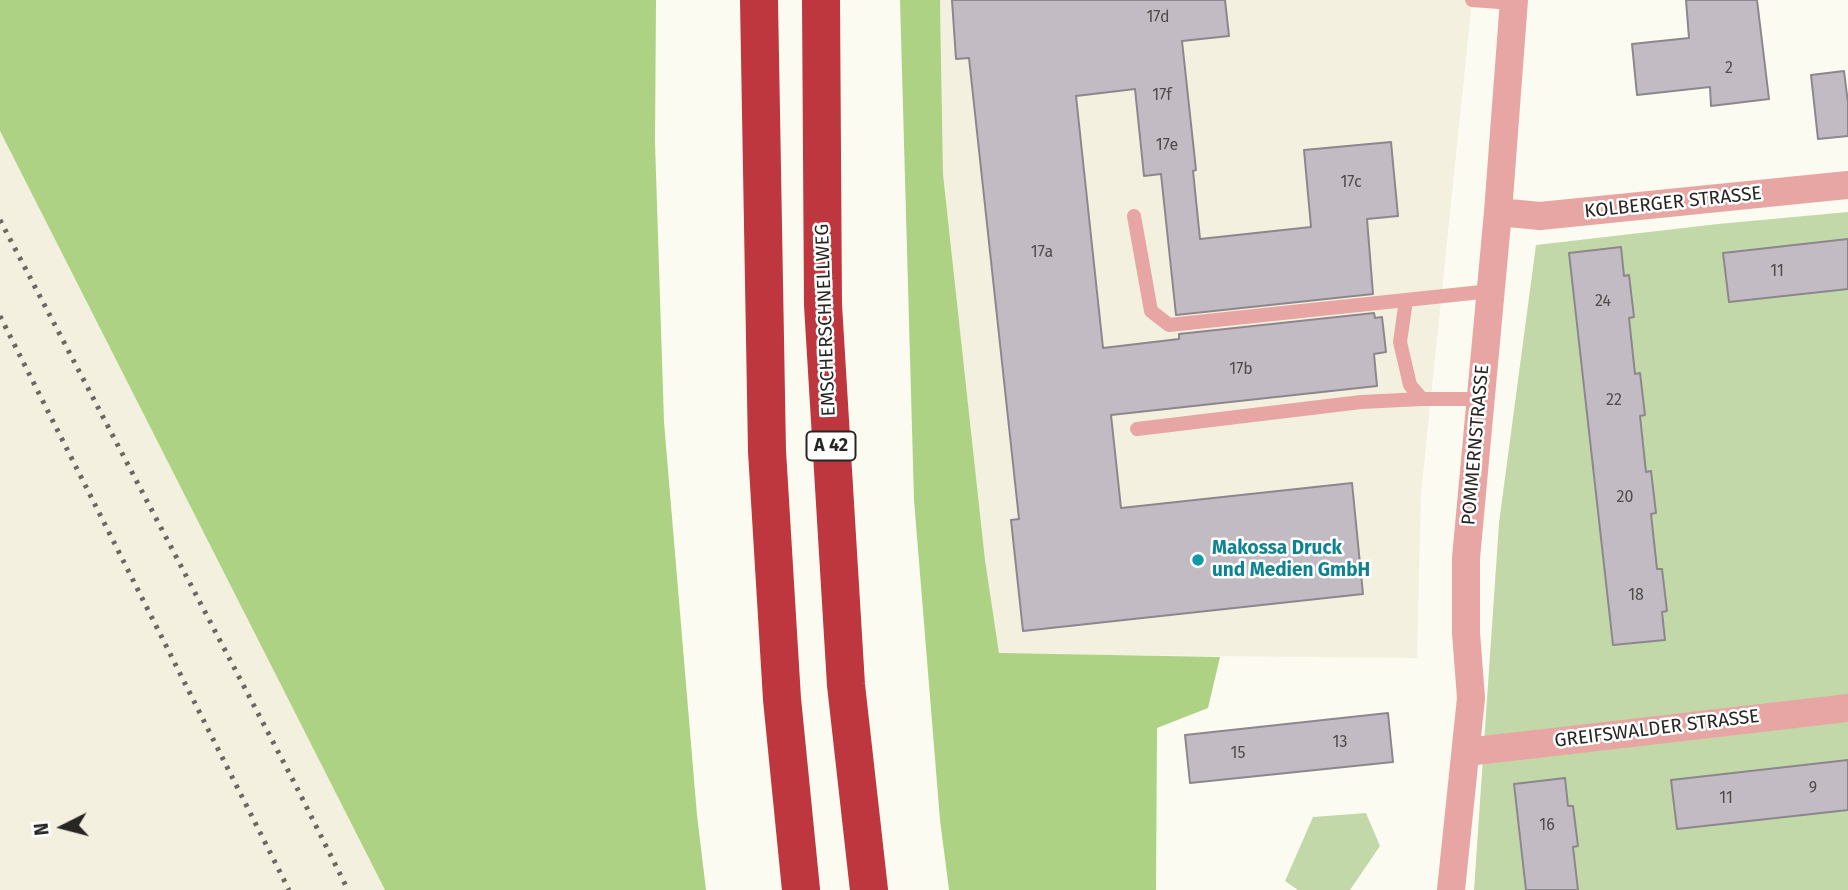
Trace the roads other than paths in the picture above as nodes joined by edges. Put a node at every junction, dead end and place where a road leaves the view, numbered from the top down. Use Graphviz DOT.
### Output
graph roads {
  1 [pos="759,0"];
  2 [pos="821,0"];
  3 [pos="1472,0"];
  4 [pos="1513,1"];
  5 [pos="1848,185"];
  6 [pos="1499,212"];
  7 [pos="1135,216"];
  8 [pos="1491,291"];
  9 [pos="1406,300"];
  10 [pos="1422,399"];
  11 [pos="1481,399"];
  12 [pos="1137,429"];
  13 [pos="1848,708"];
  14 [pos="1467,752"];
  15 [pos="801,890"];
  16 [pos="869,890"];
  17 [pos="1451,890"];
  1 -- 15 [label="highway"];
  2 -- 16 [label="highway, EMSCHERSCHNELLWEG / A 42"];
  3 -- 4 [label="lane"];
  4 -- 6 [label="street, POMMERNSTRASSE"];
  5 -- 6 [label="street, KOLBERGER STRASSE"];
  6 -- 8 [label="street, POMMERNSTRASSE"];
  7 -- 9 [label="lane"];
  8 -- 9 [label="lane"];
  8 -- 11 [label="street, POMMERNSTRASSE"];
  9 -- 10 [label="lane"];
  10 -- 11 [label="lane"];
  10 -- 12 [label="lane"];
  11 -- 14 [label="street, POMMERNSTRASSE"];
  13 -- 14 [label="street, GREIFSWALDER STRASSE"];
  14 -- 17 [label="street, POMMERNSTRASSE"];
}
